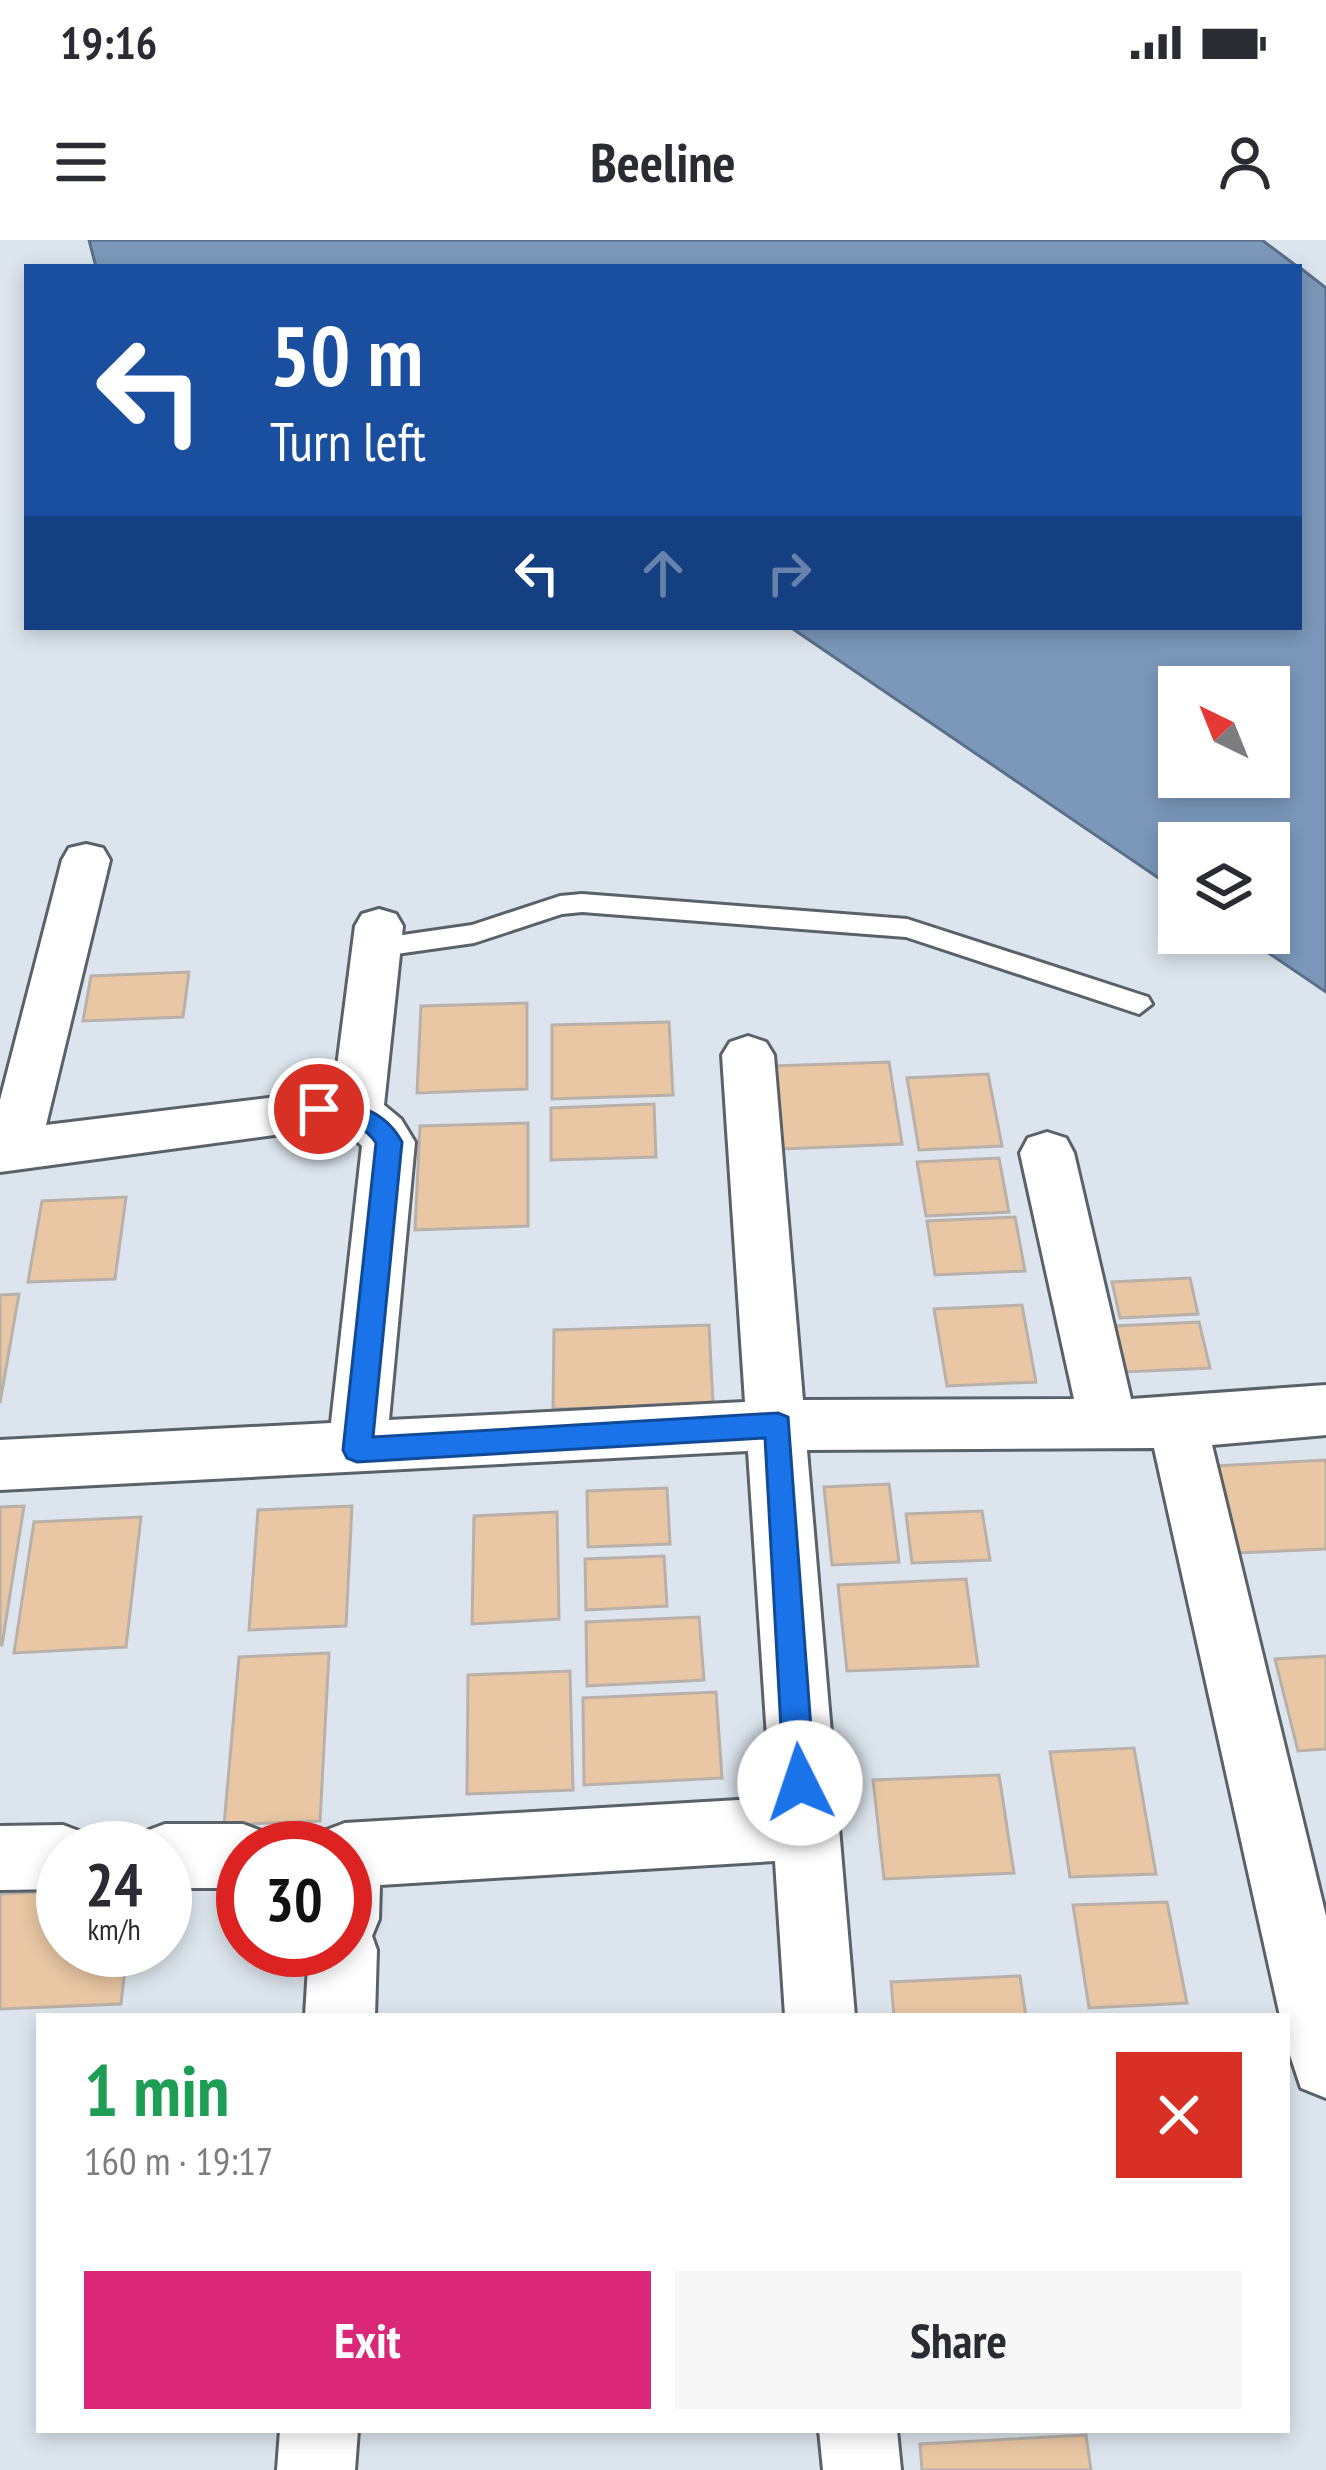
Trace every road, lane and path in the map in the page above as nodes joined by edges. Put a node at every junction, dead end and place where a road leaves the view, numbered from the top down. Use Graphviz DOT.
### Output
graph roads {
  1 [pos="86,860"];
  2 [pos="377,937"];
  3 [pos="1139,1004"];
  4 [pos="748,1055"];
  5 [pos="357,1115"];
  6 [pos="6,1152"];
  7 [pos="1047,1153"];
  8 [pos="1326,1410"];
  9 [pos="1108,1423"];
  10 [pos="1178,1423"];
  11 [pos="778,1425"];
  12 [pos="357,1450"];
  13 [pos="0,1466"];
  14 [pos="802,1828"];
  15 [pos="36,1857"];
  16 [pos="0,1858"];
  17 [pos="372,1873"];
  18 [pos="342,1977"];
  19 [pos="340,2013"];
  20 [pos="820,2013"];
  21 [pos="1326,2063"];
  22 [pos="319,2433"];
  23 [pos="858,2433"];
  24 [pos="316,2470"];
  25 [pos="862,2470"];
  1 -- 6 [label="street"];
  2 -- 3 [label="lane"];
  2 -- 5 [label="street"];
  4 -- 11 [label="street"];
  5 -- 6 [label="street"];
  5 -- 12 [label="street"];
  7 -- 9 [label="street"];
  8 -- 10 [label="street"];
  9 -- 10 [label="street"];
  9 -- 11 [label="street"];
  10 -- 21 [label="street"];
  11 -- 12 [label="street"];
  11 -- 14 [label="street"];
  12 -- 13 [label="street"];
  14 -- 17 [label="street"];
  14 -- 20 [label="street"];
  15 -- 16 [label="street"];
  18 -- 19 [label="street"];
  22 -- 24 [label="street"];
  23 -- 25 [label="street"];
}
